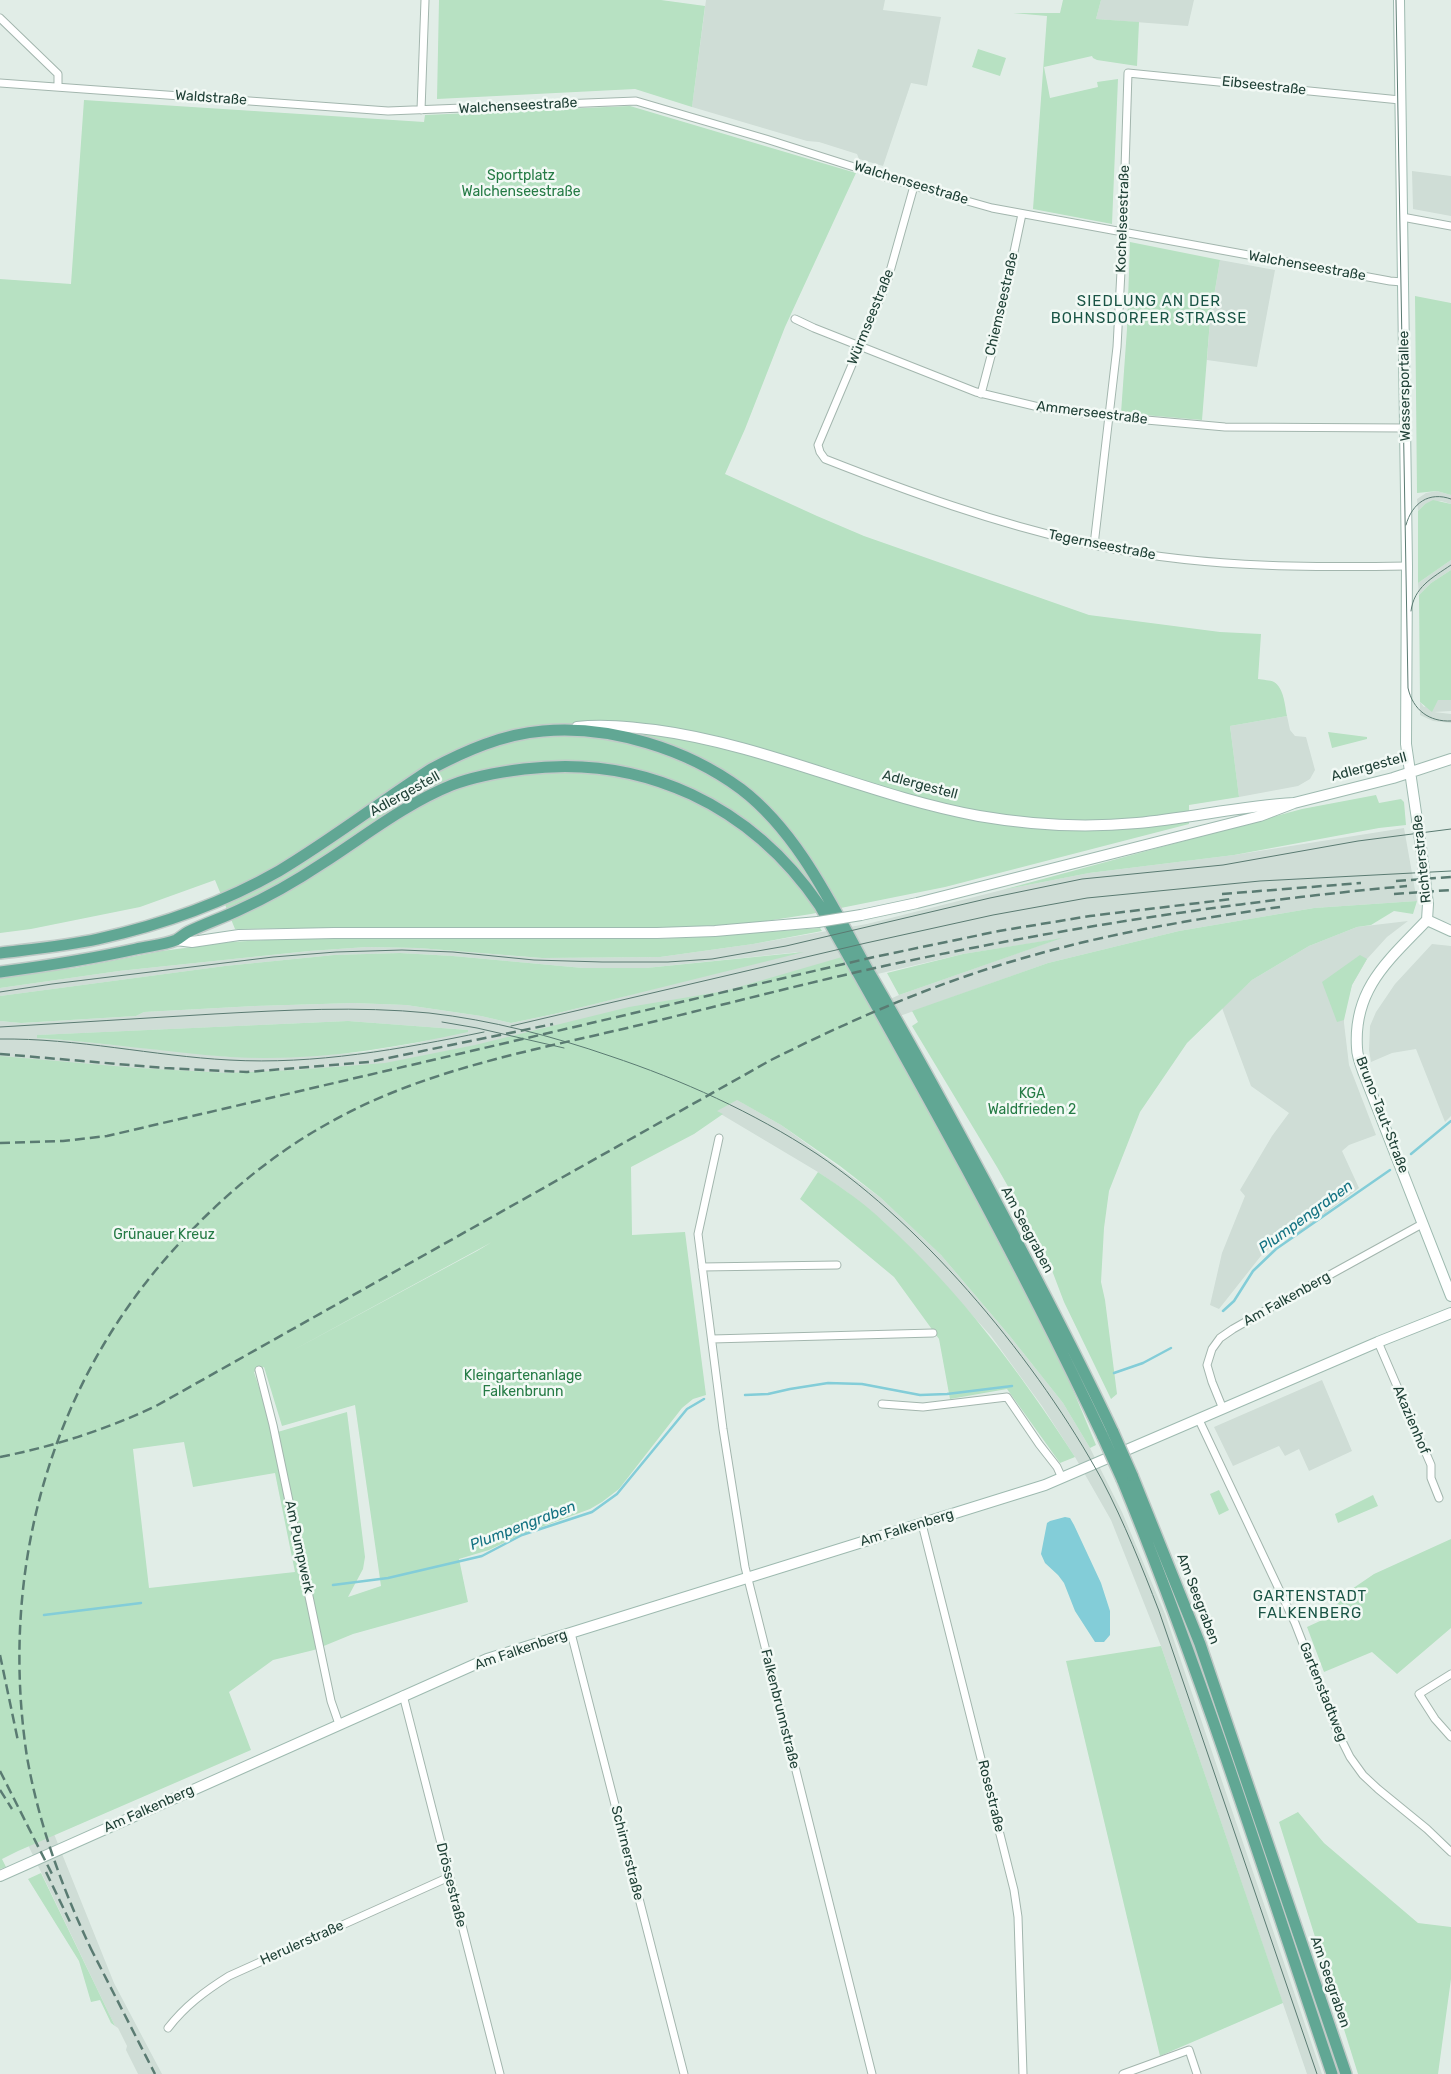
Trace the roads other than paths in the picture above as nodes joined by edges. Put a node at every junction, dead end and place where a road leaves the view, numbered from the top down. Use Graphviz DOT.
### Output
graph roads {
  1 [pos="425,0"];
  2 [pos="1399,0"];
  3 [pos="0,18"];
  4 [pos="1128,72"];
  5 [pos="0,83"];
  6 [pos="58,87"];
  7 [pos="1400,100"];
  8 [pos="421,110"];
  9 [pos="914,186"];
  10 [pos="1022,214"];
  11 [pos="1402,217"];
  12 [pos="1451,226"];
  13 [pos="1124,233"];
  14 [pos="1402,282"];
  15 [pos="795,319"];
  16 [pos="860,346"];
  17 [pos="981,394"];
  18 [pos="1110,416"];
  19 [pos="1406,428"];
  20 [pos="818,446"];
  21 [pos="1094,545"];
  22 [pos="1407,566"];
  23 [pos="543,731"];
  24 [pos="1451,759"];
  25 [pos="1410,772"];
  26 [pos="1294,803"];
  27 [pos="1427,920"];
  28 [pos="1451,931"];
  29 [pos="176,940"];
  30 [pos="0,954"];
  31 [pos="0,972"];
  32 [pos="719,1138"];
  33 [pos="967,1159"];
  34 [pos="1422,1224"];
  35 [pos="837,1265"];
  36 [pos="702,1267"];
  37 [pos="1451,1296"];
  38 [pos="1451,1313"];
  39 [pos="933,1333"];
  40 [pos="712,1339"];
  41 [pos="1378,1342"];
  42 [pos="259,1370"];
  43 [pos="882,1404"];
  44 [pos="1223,1409"];
  45 [pos="1199,1420"];
  46 [pos="1126,1477"];
  47 [pos="1062,1478"];
  48 [pos="1439,1498"];
  49 [pos="922,1524"];
  50 [pos="747,1578"];
  51 [pos="571,1632"];
  52 [pos="1451,1674"];
  53 [pos="404,1695"];
  54 [pos="339,1724"];
  55 [pos="1451,1737"];
  56 [pos="1451,1852"];
  57 [pos="0,1876"];
  58 [pos="449,1877"];
  59 [pos="168,2028"];
  60 [pos="500,2074"];
  61 [pos="684,2074"];
  62 [pos="872,2074"];
  63 [pos="1023,2074"];
  64 [pos="1123,2074"];
  65 [pos="1197,2074"];
  66 [pos="1332,2074"];
  67 [pos="1346,2074"];
  1 -- 8 [label="street"];
  2 -- 7 [label="main road, Wassersportallee"];
  3 -- 6 [label="street"];
  4 -- 7 [label="street, Eibseestraße"];
  4 -- 13 [label="street, Kochelseestraße"];
  5 -- 6 [label="street, Waldstraße"];
  6 -- 8 [label="street, Waldstraße"];
  7 -- 11 [label="main road, Wassersportallee"];
  8 -- 9 [label="street, Walchenseestraße"];
  9 -- 10 [label="street, Walchenseestraße"];
  9 -- 16 [label="street, Würmseestraße"];
  10 -- 13 [label="street, Walchenseestraße"];
  10 -- 17 [label="street, Chiemseestraße"];
  11 -- 12 [label="street"];
  11 -- 14 [label="main road, Wassersportallee"];
  13 -- 14 [label="street, Walchenseestraße"];
  13 -- 18 [label="street, Kochelseestraße"];
  14 -- 19 [label="main road, Wassersportallee"];
  15 -- 16 [label="street, Ammerseestraße"];
  16 -- 17 [label="street, Ammerseestraße"];
  16 -- 20 [label="street, Würmseestraße"];
  17 -- 18 [label="street, Ammerseestraße"];
  18 -- 19 [label="street, Ammerseestraße"];
  18 -- 21 [label="street, Kochelseestraße"];
  19 -- 22 [label="main road, Wassersportallee"];
  20 -- 21 [label="street, Tegernseestraße"];
  21 -- 22 [label="street, Tegernseestraße"];
  22 -- 25 [label="main road, Wassersportallee"];
  23 -- 26 [label="main road, Adlergestell"];
  23 -- 30 [label="main road, Adlergestell"];
  23 -- 33 [label="main road, Adlergestell"];
  24 -- 25 [label="main road, Adlergestell"];
  25 -- 26 [label="main road, Adlergestell"];
  25 -- 27 [label="main road, Richterstraße"];
  26 -- 29 [label="main road, Adlergestell, bridge"];
  27 -- 28 [label="main road, Richterstraße"];
  27 -- 34 [label="main road, Bruno-Taut-Straße"];
  29 -- 31 [label="main road, Adlergestell"];
  29 -- 33 [label="main road, Adlergestell"];
  32 -- 36 [label="street, Falkenbrunnstraße"];
  33 -- 46 [label="main road, Am Seegraben, bridge"];
  34 -- 37 [label="main road, Bruno-Taut-Straße"];
  34 -- 44 [label="street, Am Falkenberg"];
  35 -- 36 [label="street"];
  36 -- 40 [label="street, Falkenbrunnstraße"];
  38 -- 41 [label="main road, Am Falkenberg"];
  39 -- 40 [label="street"];
  40 -- 50 [label="street, Falkenbrunnstraße"];
  41 -- 44 [label="main road, Am Falkenberg"];
  41 -- 48 [label="street, Akazienhof"];
  42 -- 54 [label="street, Am Pumpwerk"];
  43 -- 47 [label="street"];
  44 -- 45 [label="main road, Am Falkenberg"];
  45 -- 47 [label="main road, Am Falkenberg"];
  45 -- 56 [label="street, Gartenstadtweg"];
  46 -- 66 [label="main road, Am Seegraben"];
  46 -- 67 [label="main road, Am Seegraben"];
  47 -- 49 [label="main road, Am Falkenberg"];
  49 -- 50 [label="main road, Am Falkenberg"];
  49 -- 63 [label="street, Rosestraße"];
  50 -- 51 [label="main road, Am Falkenberg"];
  50 -- 62 [label="street, Falkenbrunnstraße"];
  51 -- 53 [label="main road, Am Falkenberg"];
  51 -- 61 [label="street, Schirnerstraße"];
  52 -- 55 [label="street"];
  53 -- 54 [label="main road, Am Falkenberg"];
  53 -- 58 [label="street, Drössestraße"];
  54 -- 57 [label="main road, Am Falkenberg"];
  58 -- 59 [label="street, Herulerstraße"];
  58 -- 60 [label="street, Drössestraße"];
  64 -- 65 [label="street"];
}
